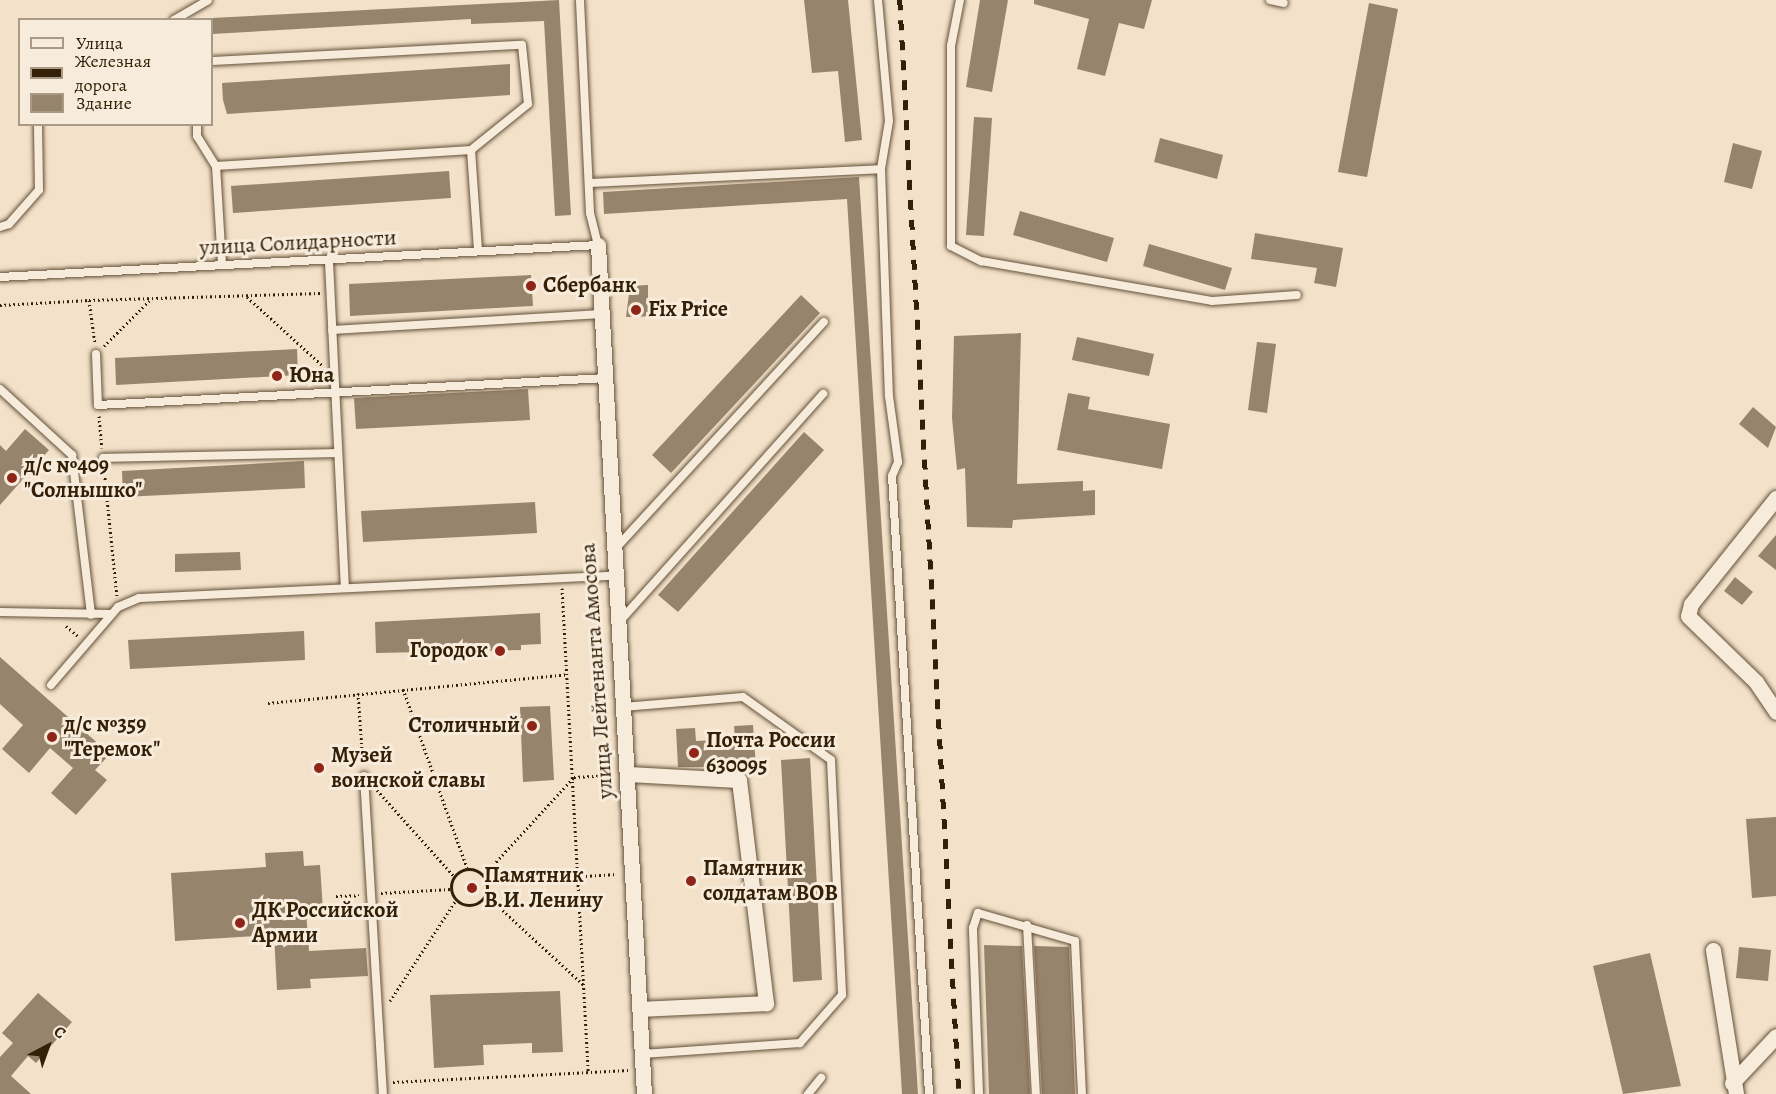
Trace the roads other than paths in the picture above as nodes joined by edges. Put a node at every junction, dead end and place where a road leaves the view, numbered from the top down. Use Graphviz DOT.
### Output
graph roads {
  1 [pos="208,0"];
  2 [pos="580,0"];
  3 [pos="878,0"];
  4 [pos="960,0"];
  5 [pos="1270,0"];
  6 [pos="1284,3"];
  7 [pos="177,18"];
  8 [pos="213,61"];
  9 [pos="38,126"];
  10 [pos="197,126"];
  11 [pos="471,150"];
  12 [pos="216,166"];
  13 [pos="881,169"];
  14 [pos="589,183"];
  15 [pos="0,226"];
  16 [pos="598,245"];
  17 [pos="478,251"];
  18 [pos="329,262"];
  19 [pos="222,265"];
  20 [pos="0,277"];
  21 [pos="1297,295"];
  22 [pos="602,314"];
  23 [pos="824,322"];
  24 [pos="332,330"];
  25 [pos="96,354"];
  26 [pos="606,378"];
  27 [pos="0,389"];
  28 [pos="823,394"];
  29 [pos="335,395"];
  30 [pos="336,453"];
  31 [pos="103,458"];
  32 [pos="1776,498"];
  33 [pos="611,554"];
  34 [pos="613,576"];
  35 [pos="345,585"];
  36 [pos="0,612"];
  37 [pos="111,614"];
  38 [pos="91,615"];
  39 [pos="619,622"];
  40 [pos="51,684"];
  41 [pos="623,706"];
  42 [pos="1776,712"];
  43 [pos="627,774"];
  44 [pos="364,776"];
  45 [pos="1027,925"];
  46 [pos="1713,950"];
  47 [pos="640,1009"];
  48 [pos="1776,1036"];
  49 [pos="643,1062"];
  50 [pos="821,1077"];
  51 [pos="1734,1088"];
  52 [pos="383,1094"];
  53 [pos="644,1094"];
  54 [pos="808,1094"];
  55 [pos="929,1094"];
  56 [pos="980,1094"];
  57 [pos="1036,1094"];
  58 [pos="1082,1094"];
  1 -- 7 [label="lane"];
  2 -- 14 [label="lane"];
  3 -- 13 [label="lane"];
  4 -- 21 [label="lane"];
  5 -- 6 [label="lane"];
  8 -- 11 [label="lane"];
  9 -- 15 [label="lane"];
  10 -- 12 [label="lane"];
  11 -- 12 [label="lane"];
  11 -- 17 [label="lane"];
  12 -- 19 [label="lane"];
  13 -- 14 [label="lane"];
  13 -- 55 [label="lane"];
  14 -- 16 [label="lane"];
  16 -- 17 [label="lane, улица Солидарности"];
  16 -- 22 [label="street, улица Лейтенанта Амосова"];
  17 -- 18 [label="lane, улица Солидарности"];
  18 -- 19 [label="lane, улица Солидарности"];
  18 -- 24 [label="lane"];
  19 -- 20 [label="lane, улица Солидарности"];
  22 -- 24 [label="lane"];
  22 -- 26 [label="street, улица Лейтенанта Амосова"];
  23 -- 33 [label="lane"];
  24 -- 29 [label="lane"];
  25 -- 29 [label="lane"];
  26 -- 29 [label="lane"];
  26 -- 33 [label="street, улица Лейтенанта Амосова"];
  27 -- 38 [label="lane"];
  28 -- 39 [label="lane"];
  29 -- 30 [label="lane"];
  30 -- 31 [label="lane"];
  30 -- 35 [label="lane"];
  32 -- 42 [label="street"];
  33 -- 34 [label="street, улица Лейтенанта Амосова"];
  34 -- 35 [label="lane"];
  34 -- 39 [label="street, улица Лейтенанта Амосова"];
  35 -- 37 [label="lane"];
  36 -- 38 [label="lane"];
  37 -- 38 [label="lane"];
  37 -- 40 [label="lane"];
  39 -- 41 [label="street, улица Лейтенанта Амосова"];
  41 -- 43 [label="street, улица Лейтенанта Амосова"];
  41 -- 49 [label="lane"];
  43 -- 47 [label="street, улица Лейтенанта Амосова"];
  43 -- 47 [label="street"];
  44 -- 52 [label="lane"];
  45 -- 56 [label="lane"];
  45 -- 57 [label="lane"];
  45 -- 58 [label="lane"];
  46 -- 51 [label="street"];
  47 -- 49 [label="street, улица Лейтенанта Амосова"];
  48 -- 51 [label="street"];
  49 -- 53 [label="street, улица Лейтенанта Амосова"];
  50 -- 54 [label="lane"];
}
